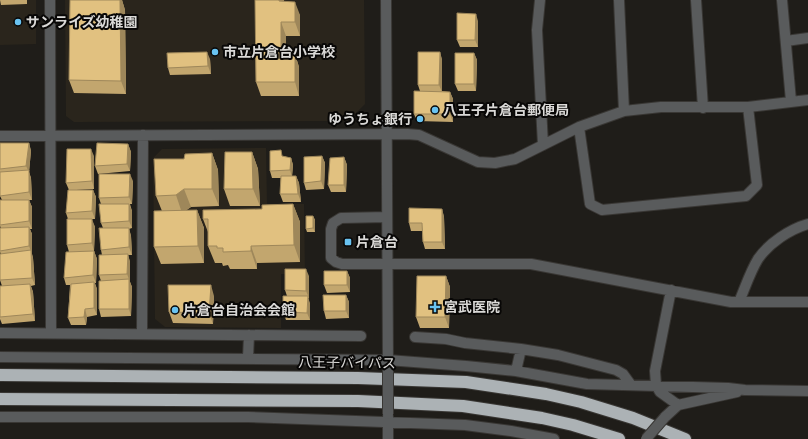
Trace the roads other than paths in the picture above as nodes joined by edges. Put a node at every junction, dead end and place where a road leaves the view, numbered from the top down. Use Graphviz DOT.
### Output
graph roads {
  1 [pos="50,0"];
  2 [pos="386,0"];
  3 [pos="540,0"];
  4 [pos="619,0"];
  5 [pos="782,0"];
  6 [pos="699,2"];
  7 [pos="808,38"];
  8 [pos="786,41"];
  9 [pos="808,100"];
  10 [pos="791,101"];
  11 [pos="748,107"];
  12 [pos="703,108"];
  13 [pos="624,111"];
  14 [pos="579,127"];
  15 [pos="386,134"];
  16 [pos="143,135"];
  17 [pos="0,136"];
  18 [pos="51,136"];
  19 [pos="544,145"];
  20 [pos="387,217"];
  21 [pos="808,224"];
  22 [pos="387,263"];
  23 [pos="671,290"];
  24 [pos="739,302"];
  25 [pos="808,302"];
  26 [pos="51,332"];
  27 [pos="0,333"];
  28 [pos="142,334"];
  29 [pos="249,335"];
  30 [pos="361,336"];
  31 [pos="415,337"];
  32 [pos="521,349"];
  33 [pos="0,357"];
  34 [pos="248,358"];
  35 [pos="388,364"];
  36 [pos="516,371"];
  37 [pos="0,375"];
  38 [pos="631,385"];
  39 [pos="656,385"];
  40 [pos="745,390"];
  41 [pos="808,391"];
  42 [pos="0,399"];
  43 [pos="678,405"];
  44 [pos="0,417"];
  45 [pos="388,418"];
  46 [pos="388,439"];
  47 [pos="554,439"];
  48 [pos="619,439"];
  49 [pos="646,439"];
  50 [pos="685,439"];
  1 -- 18 [label="street"];
  2 -- 15 [label="street"];
  3 -- 19 [label="street"];
  4 -- 13 [label="street"];
  5 -- 8 [label="street"];
  6 -- 12 [label="street"];
  7 -- 8 [label="street"];
  8 -- 10 [label="street"];
  9 -- 10 [label="street"];
  10 -- 11 [label="street"];
  11 -- 12 [label="street"];
  11 -- 14 [label="street"];
  12 -- 13 [label="street"];
  13 -- 14 [label="street"];
  14 -- 19 [label="street"];
  15 -- 16 [label="street"];
  15 -- 19 [label="street"];
  15 -- 20 [label="street"];
  16 -- 18 [label="street"];
  16 -- 28 [label="street"];
  17 -- 18 [label="street"];
  18 -- 26 [label="street"];
  20 -- 22 [label="street"];
  20 -- 22 [label="street"];
  21 -- 24 [label="street"];
  22 -- 23 [label="street"];
  22 -- 35 [label="street"];
  23 -- 24 [label="street"];
  23 -- 39 [label="street"];
  24 -- 25 [label="street"];
  26 -- 27 [label="street"];
  26 -- 28 [label="street"];
  28 -- 29 [label="street"];
  29 -- 30 [label="street"];
  29 -- 34 [label="street"];
  31 -- 32 [label="street"];
  32 -- 36 [label="street"];
  32 -- 38 [label="street"];
  33 -- 34 [label="street"];
  34 -- 35 [label="street"];
  35 -- 36 [label="street"];
  35 -- 45 [label="street, bridge"];
  36 -- 38 [label="street"];
  37 -- 50 [label="highway, 八王子バイパス"];
  38 -- 39 [label="street"];
  39 -- 40 [label="street"];
  39 -- 43 [label="street"];
  40 -- 41 [label="street"];
  40 -- 43 [label="street"];
  42 -- 48 [label="highway"];
  43 -- 49 [label="street, bridge"];
  44 -- 45 [label="street"];
  45 -- 46 [label="street"];
  45 -- 47 [label="street"];
}
